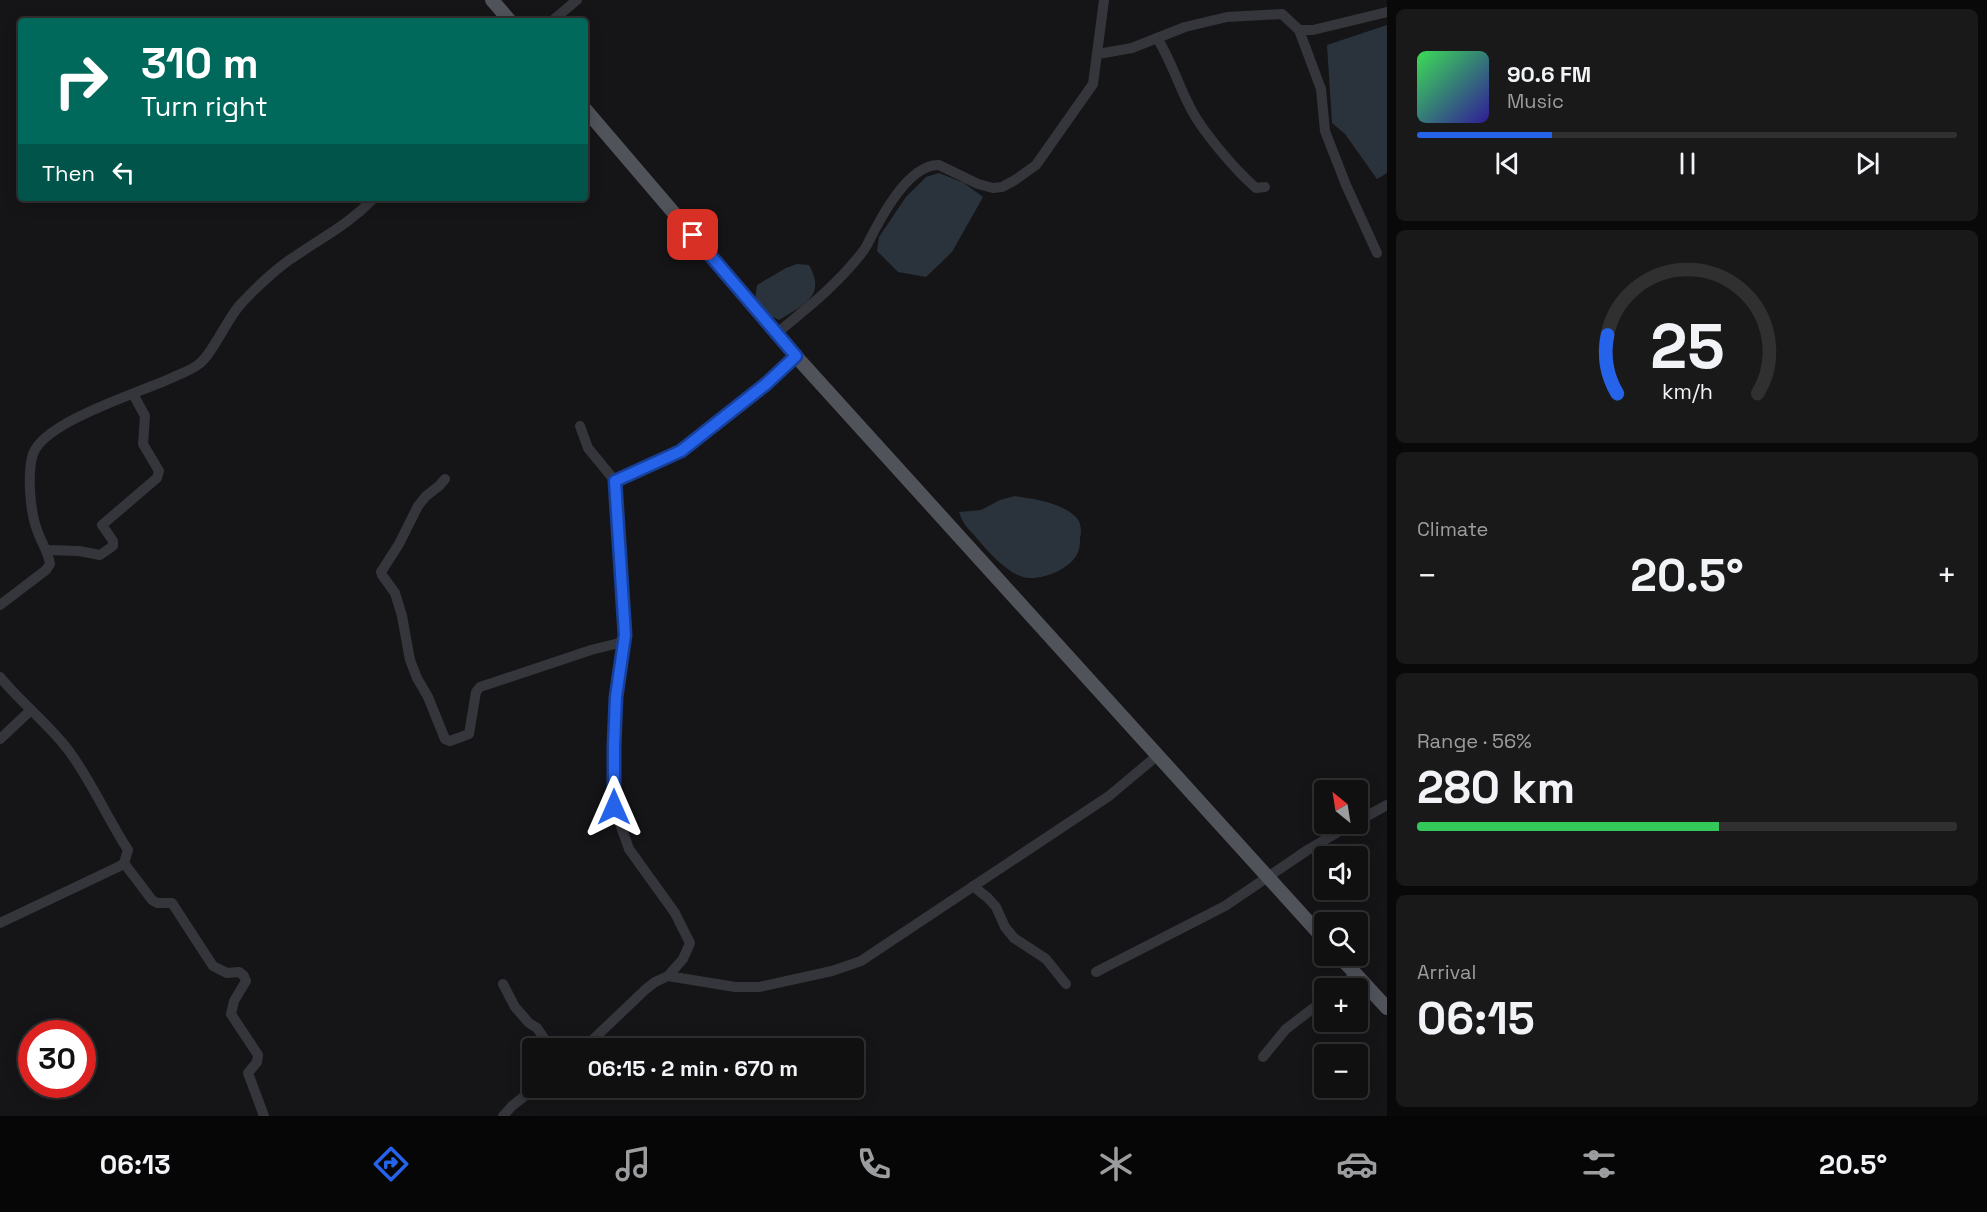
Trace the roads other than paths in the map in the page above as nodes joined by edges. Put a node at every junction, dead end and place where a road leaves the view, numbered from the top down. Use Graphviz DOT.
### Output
graph roads {
  1 [pos="492,0"];
  2 [pos="577,0"];
  3 [pos="1104,0"];
  4 [pos="1387,12"];
  5 [pos="507,18"];
  6 [pos="556,18"];
  7 [pos="1299,30"];
  8 [pos="1157,38"];
  9 [pos="1098,54"];
  10 [pos="588,112"];
  11 [pos="1265,187"];
  12 [pos="371,201"];
  13 [pos="1377,253"];
  14 [pos="777,333"];
  15 [pos="796,356"];
  16 [pos="133,394"];
  17 [pos="580,426"];
  18 [pos="445,479"];
  19 [pos="615,481"];
  20 [pos="47,549"];
  21 [pos="0,605"];
  22 [pos="624,642"];
  23 [pos="0,677"];
  24 [pos="31,710"];
  25 [pos="0,739"];
  26 [pos="1158,756"];
  27 [pos="1387,806"];
  28 [pos="1368,815"];
  29 [pos="1335,834"];
  30 [pos="124,862"];
  31 [pos="1269,878"];
  32 [pos="973,886"];
  33 [pos="0,923"];
  34 [pos="1314,928"];
  35 [pos="1348,966"];
  36 [pos="1096,972"];
  37 [pos="1356,974"];
  38 [pos="668,976"];
  39 [pos="1351,978"];
  40 [pos="503,984"];
  41 [pos="1066,984"];
  42 [pos="1314,1008"];
  43 [pos="1387,1008"];
  44 [pos="544,1038"];
  45 [pos="595,1038"];
  46 [pos="1263,1057"];
  47 [pos="523,1098"];
  48 [pos="264,1116"];
  49 [pos="503,1116"];
  1 -- 5 [label="main road"];
  2 -- 6 [label="street"];
  3 -- 9 [label="street"];
  4 -- 7 [label="street"];
  7 -- 8 [label="street"];
  7 -- 13 [label="street"];
  8 -- 9 [label="street"];
  8 -- 11 [label="street"];
  9 -- 14 [label="street"];
  10 -- 14 [label="main road"];
  12 -- 16 [label="street"];
  14 -- 15 [label="main road"];
  15 -- 19 [label="street"];
  15 -- 26 [label="main road"];
  16 -- 20 [label="street"];
  16 -- 20 [label="street"];
  17 -- 19 [label="street"];
  18 -- 22 [label="street"];
  19 -- 22 [label="street"];
  20 -- 21 [label="street"];
  22 -- 38 [label="street"];
  23 -- 24 [label="street"];
  24 -- 25 [label="street"];
  24 -- 30 [label="street"];
  26 -- 31 [label="main road"];
  26 -- 32 [label="street"];
  27 -- 28 [label="street"];
  29 -- 31 [label="street"];
  30 -- 33 [label="street"];
  30 -- 48 [label="street"];
  31 -- 34 [label="main road"];
  31 -- 36 [label="street"];
  32 -- 38 [label="street"];
  32 -- 41 [label="street"];
  35 -- 37 [label="main road"];
  37 -- 39 [label="street"];
  37 -- 43 [label="main road"];
  38 -- 45 [label="street"];
  40 -- 44 [label="street"];
  42 -- 46 [label="street"];
  47 -- 49 [label="street"];
}
